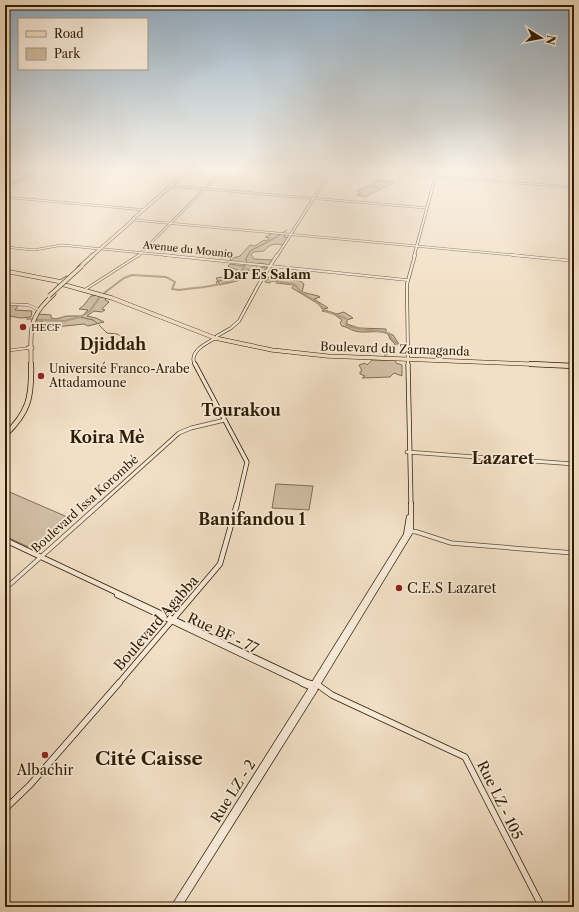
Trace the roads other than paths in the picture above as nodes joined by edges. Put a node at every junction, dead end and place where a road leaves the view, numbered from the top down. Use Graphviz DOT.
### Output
graph roads {
  1 [pos="141,214"];
  2 [pos="179,214"];
  3 [pos="304,214"];
  4 [pos="425,214"];
  5 [pos="135,220"];
  6 [pos="170,223"];
  7 [pos="291,235"];
  8 [pos="416,246"];
  9 [pos="5,247"];
  10 [pos="102,249"];
  11 [pos="142,253"];
  12 [pos="574,261"];
  13 [pos="84,265"];
  14 [pos="270,266"];
  15 [pos="5,272"];
  16 [pos="406,280"];
  17 [pos="63,283"];
  18 [pos="71,286"];
  19 [pos="86,289"];
  20 [pos="103,294"];
  21 [pos="48,298"];
  22 [pos="5,304"];
  23 [pos="37,309"];
  24 [pos="32,319"];
  25 [pos="217,337"];
  26 [pos="30,348"];
  27 [pos="5,351"];
  28 [pos="408,358"];
  29 [pos="574,366"];
  30 [pos="225,420"];
  31 [pos="5,434"];
  32 [pos="408,452"];
  33 [pos="574,464"];
  34 [pos="409,531"];
  35 [pos="5,541"];
  36 [pos="574,553"];
  37 [pos="40,557"];
  38 [pos="5,589"];
  39 [pos="173,620"];
  40 [pos="314,686"];
  41 [pos="5,809"];
  42 [pos="174,907"];
  43 [pos="178,907"];
  44 [pos="542,907"];
  1 -- 5 [label="main road"];
  2 -- 6 [label="street"];
  3 -- 7 [label="main road, Boulevard Agabba"];
  4 -- 8 [label="main road"];
  5 -- 6 [label="street"];
  5 -- 10 [label="main road"];
  6 -- 7 [label="street"];
  6 -- 11 [label="street"];
  7 -- 8 [label="street"];
  7 -- 14 [label="main road, Boulevard Agabba"];
  8 -- 12 [label="street"];
  8 -- 16 [label="main road"];
  9 -- 10 [label="street, Avenue du Mounio"];
  10 -- 11 [label="street, Avenue du Mounio"];
  10 -- 13 [label="main road"];
  11 -- 14 [label="street, Avenue du Mounio"];
  11 -- 19 [label="street"];
  13 -- 17 [label="main road"];
  13 -- 21 [label="main road, bridge"];
  14 -- 16 [label="street, Avenue du Mounio"];
  14 -- 25 [label="main road, Boulevard Agabba"];
  15 -- 17 [label="main road, Boulevard du Zarmaganda"];
  16 -- 28 [label="main road"];
  17 -- 18 [label="main road, Boulevard du Zarmaganda"];
  17 -- 18 [label="main road"];
  17 -- 19 [label="main road, Boulevard du Zarmaganda"];
  17 -- 21 [label="main road"];
  18 -- 20 [label="main road, Boulevard du Zarmaganda"];
  19 -- 20 [label="main road, Boulevard du Zarmaganda"];
  20 -- 25 [label="main road, Boulevard du Zarmaganda"];
  21 -- 23 [label="main road"];
  21 -- 24 [label="main road"];
  22 -- 23 [label="street"];
  23 -- 24 [label="main road"];
  24 -- 26 [label="main road"];
  25 -- 28 [label="main road, Boulevard du Zarmaganda"];
  25 -- 30 [label="main road, Boulevard Agabba"];
  26 -- 27 [label="street"];
  26 -- 31 [label="main road"];
  28 -- 29 [label="main road, Boulevard du Zarmaganda"];
  28 -- 32 [label="main road"];
  30 -- 37 [label="street, Boulevard Issa Korombé"];
  30 -- 39 [label="main road, Boulevard Agabba"];
  32 -- 33 [label="street"];
  32 -- 34 [label="main road"];
  34 -- 36 [label="street"];
  34 -- 40 [label="main road"];
  35 -- 37 [label="main road, Rue BF - 77"];
  37 -- 38 [label="street, Boulevard Issa Korombé"];
  37 -- 39 [label="main road, Rue BF - 77"];
  39 -- 40 [label="main road, Rue BF - 77"];
  39 -- 41 [label="main road, Boulevard Agabba"];
  40 -- 42 [label="main road, Rue LZ - 2"];
  40 -- 43 [label="main road, Rue LZ - 2"];
  40 -- 44 [label="main road, Rue LZ - 105"];
}
